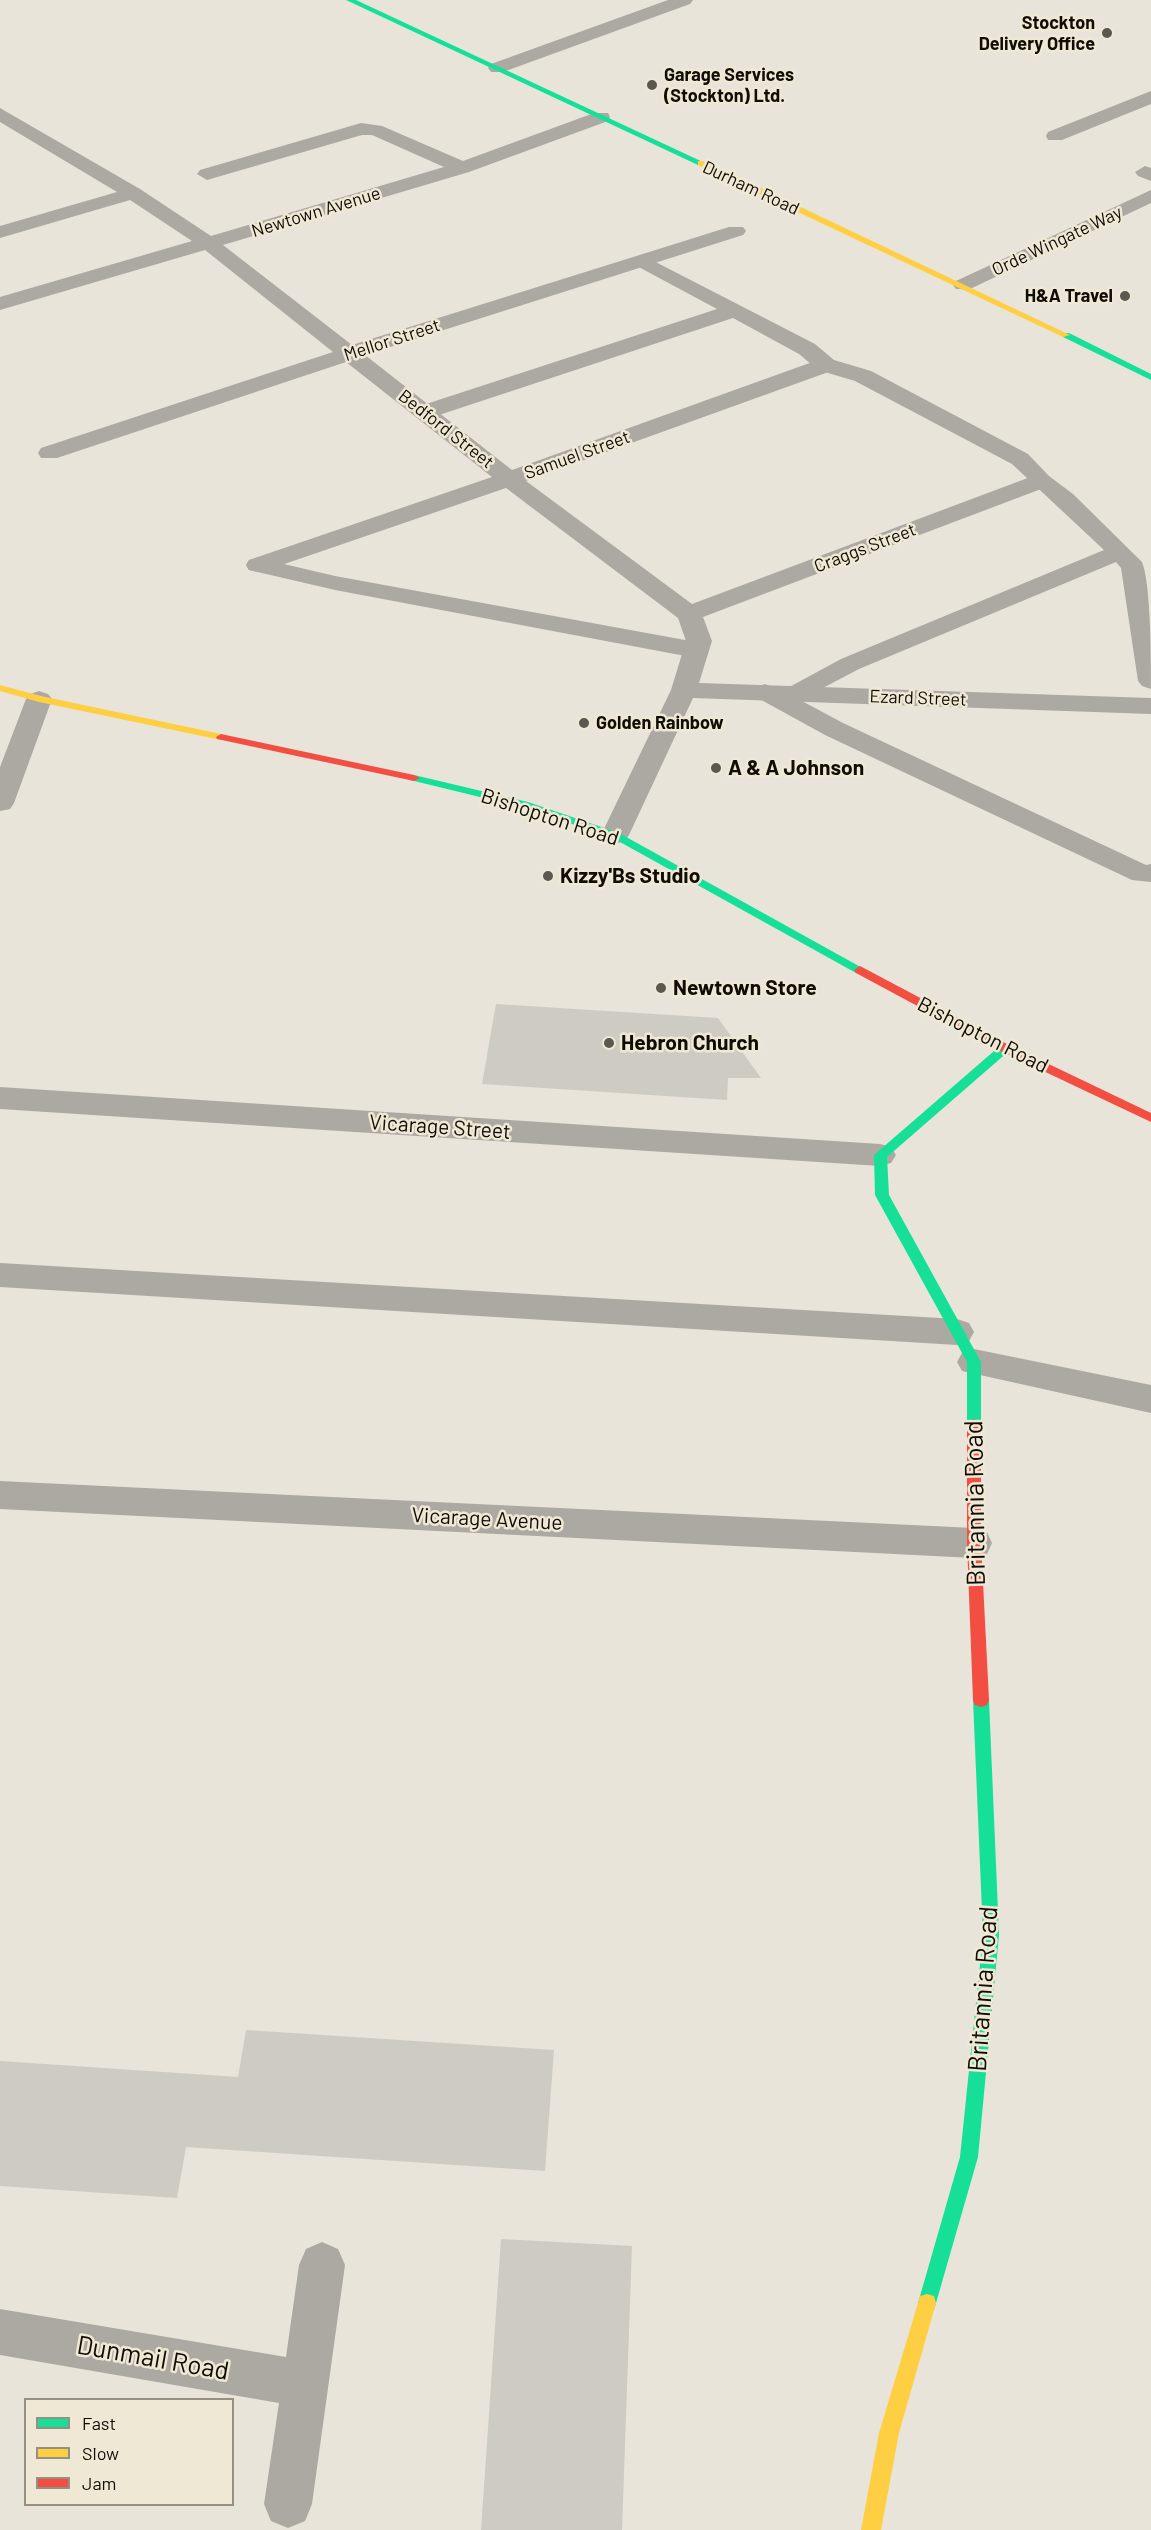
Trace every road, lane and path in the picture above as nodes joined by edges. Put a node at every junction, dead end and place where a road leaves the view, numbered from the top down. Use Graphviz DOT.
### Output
graph roads {
  1 [pos="350,0"];
  2 [pos="684,0"];
  3 [pos="497,68"];
  4 [pos="1151,97"];
  5 [pos="0,114"];
  6 [pos="601,117"];
  7 [pos="1055,136"];
  8 [pos="462,168"];
  9 [pos="207,174"];
  10 [pos="133,193"];
  11 [pos="1151,196"];
  12 [pos="736,231"];
  13 [pos="0,232"];
  14 [pos="210,244"];
  15 [pos="642,261"];
  16 [pos="963,285"];
  17 [pos="0,304"];
  18 [pos="736,310"];
  19 [pos="347,354"];
  20 [pos="826,365"];
  21 [pos="1151,377"];
  22 [pos="425,412"];
  23 [pos="49,453"];
  24 [pos="510,479"];
  25 [pos="1041,482"];
  26 [pos="1120,552"];
  27 [pos="689,614"];
  28 [pos="696,650"];
  29 [pos="1151,681"];
  30 [pos="0,688"];
  31 [pos="684,690"];
  32 [pos="765,693"];
  33 [pos="793,694"];
  34 [pos="39,699"];
  35 [pos="1151,706"];
  36 [pos="0,803"];
  37 [pos="615,835"];
  38 [pos="1151,873"];
  39 [pos="1005,1048"];
  40 [pos="0,1098"];
  41 [pos="1151,1118"];
  42 [pos="880,1155"];
  43 [pos="0,1275"];
  44 [pos="957,1332"];
  45 [pos="974,1362"];
  46 [pos="1151,1399"];
  47 [pos="0,1495"];
  48 [pos="974,1543"];
  49 [pos="322,2265"];
  50 [pos="0,2332"];
  51 [pos="305,2384"];
  52 [pos="288,2505"];
  53 [pos="871,2530"];
  1 -- 3 [label="street, Durham Road"];
  2 -- 3 [label="street"];
  3 -- 6 [label="street, Durham Road"];
  4 -- 7 [label="street"];
  5 -- 10 [label="street, Bedford Street"];
  6 -- 8 [label="street, Newtown Avenue"];
  6 -- 16 [label="street, Durham Road"];
  8 -- 9 [label="street"];
  8 -- 14 [label="street, Newtown Avenue"];
  10 -- 13 [label="street"];
  10 -- 14 [label="street, Bedford Street"];
  11 -- 16 [label="street, Orde Wingate Way"];
  12 -- 15 [label="street, Mellor Street"];
  14 -- 17 [label="street, Newtown Avenue"];
  14 -- 19 [label="street, Bedford Street"];
  15 -- 18 [label="street"];
  15 -- 19 [label="street, Mellor Street"];
  16 -- 21 [label="street, Durham Road"];
  18 -- 20 [label="street"];
  18 -- 22 [label="street"];
  19 -- 22 [label="street, Bedford Street"];
  19 -- 23 [label="street, Mellor Street"];
  20 -- 24 [label="street, Samuel Street"];
  20 -- 25 [label="street"];
  22 -- 24 [label="street, Bedford Street"];
  24 -- 27 [label="street, Bedford Street"];
  24 -- 28 [label="street, Samuel Street"];
  25 -- 26 [label="street"];
  25 -- 27 [label="street, Craggs Street"];
  26 -- 29 [label="street"];
  26 -- 33 [label="street"];
  27 -- 28 [label="street"];
  28 -- 31 [label="street"];
  30 -- 34 [label="street, Bishopton Road"];
  31 -- 32 [label="street, Ezard Street"];
  31 -- 37 [label="street"];
  32 -- 33 [label="street, Ezard Street"];
  32 -- 38 [label="street"];
  33 -- 35 [label="street, Ezard Street"];
  34 -- 36 [label="street"];
  34 -- 37 [label="street, Bishopton Road"];
  37 -- 39 [label="street, Bishopton Road"];
  39 -- 41 [label="street, Bishopton Road"];
  39 -- 42 [label="street"];
  40 -- 42 [label="street, Vicarage Street"];
  42 -- 44 [label="street, Britannia Road"];
  43 -- 44 [label="street"];
  44 -- 45 [label="street, Britannia Road"];
  45 -- 46 [label="street"];
  45 -- 48 [label="street, Britannia Road"];
  47 -- 48 [label="street, Vicarage Avenue"];
  48 -- 53 [label="street, Britannia Road"];
  49 -- 51 [label="street"];
  50 -- 51 [label="street, Dunmail Road"];
  51 -- 52 [label="street"];
}
